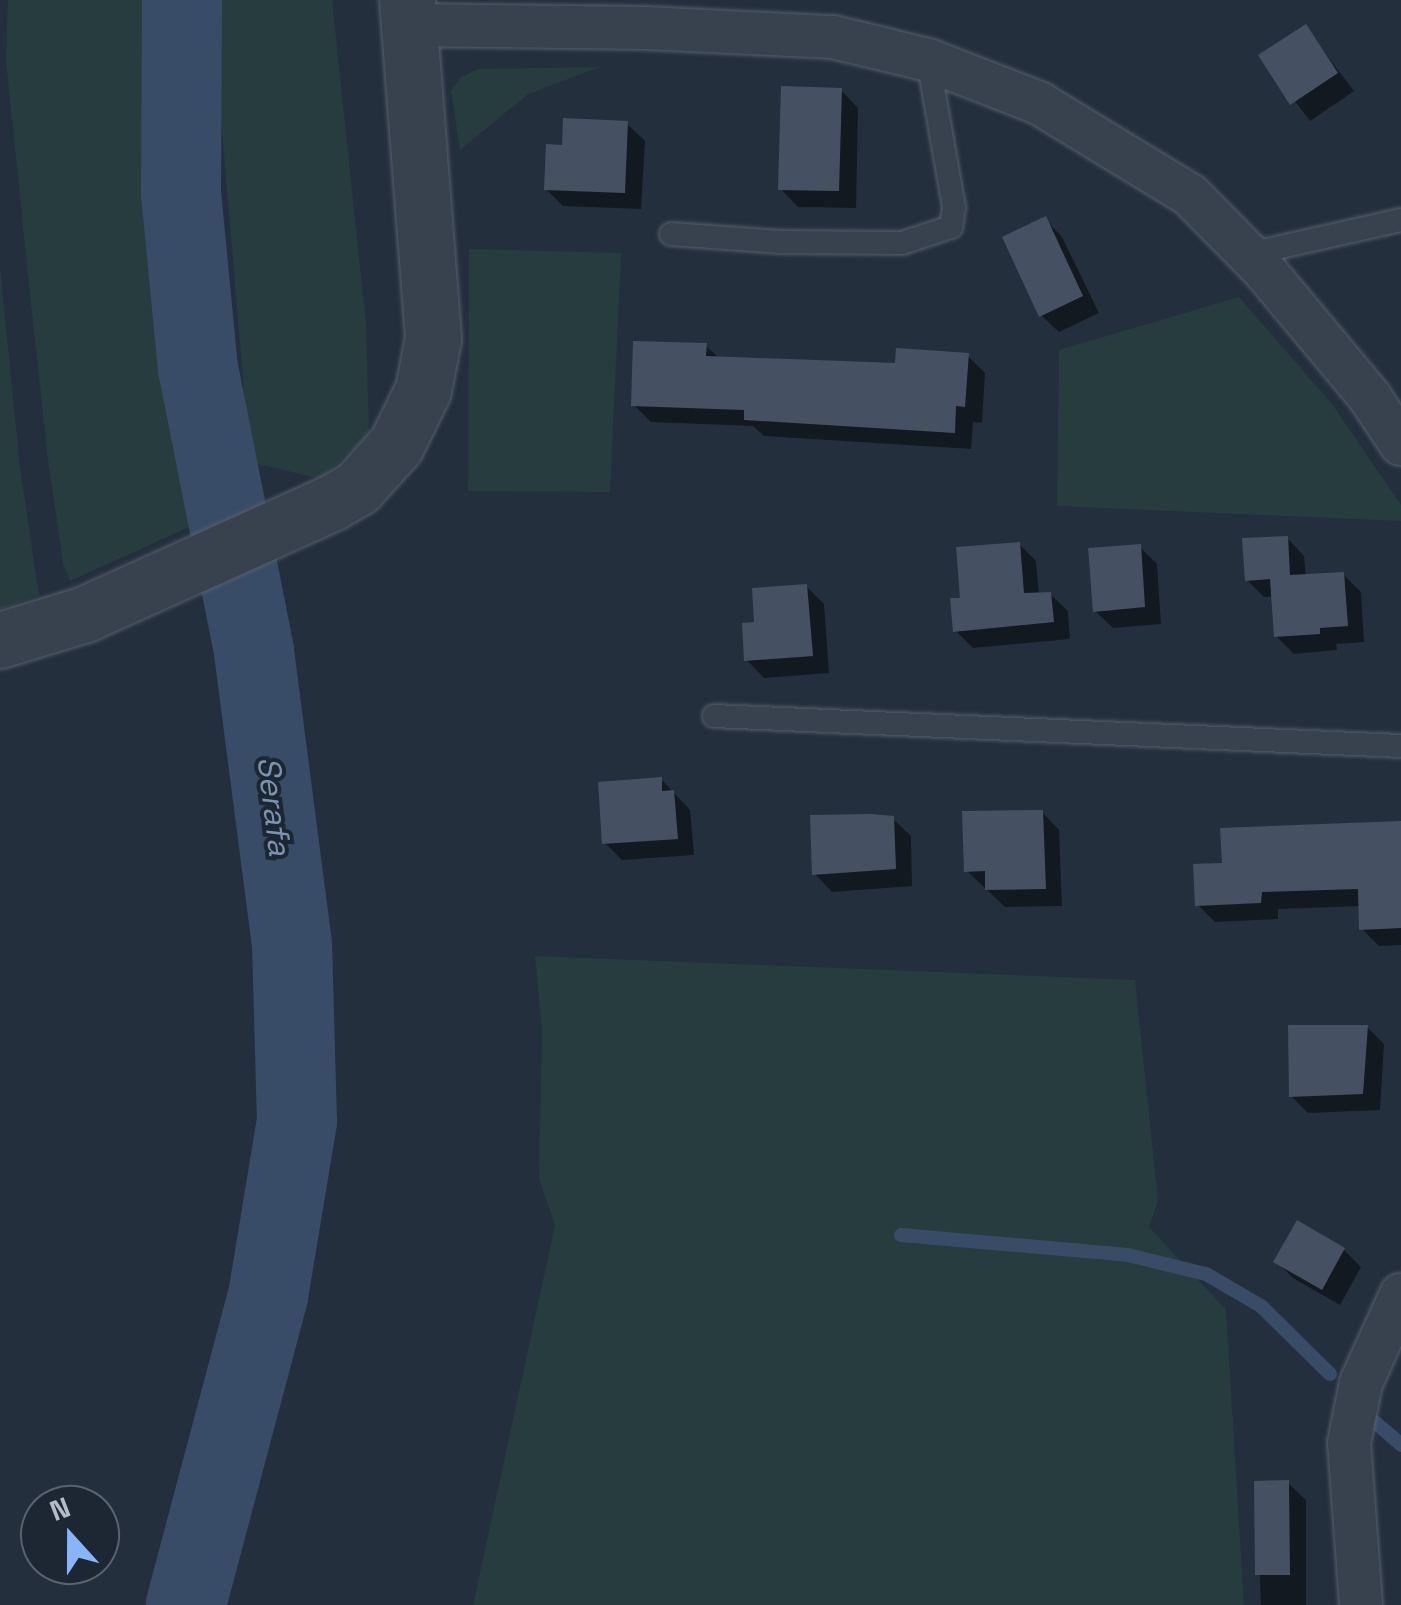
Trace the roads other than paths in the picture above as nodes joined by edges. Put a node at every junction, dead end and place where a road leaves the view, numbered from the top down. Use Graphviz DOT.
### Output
graph roads {
  1 [pos="408,12"];
  2 [pos="928,60"];
  3 [pos="1401,220"];
  4 [pos="671,234"];
  5 [pos="1249,254"];
  6 [pos="1401,444"];
  7 [pos="0,640"];
  8 [pos="714,716"];
  9 [pos="1401,746"];
  10 [pos="1401,1295"];
  11 [pos="1361,1605"];
  1 -- 2 [label="street"];
  1 -- 7 [label="street"];
  2 -- 4 [label="lane"];
  2 -- 5 [label="street"];
  3 -- 5 [label="lane"];
  5 -- 6 [label="street"];
  8 -- 9 [label="lane"];
  10 -- 11 [label="street"];
}
